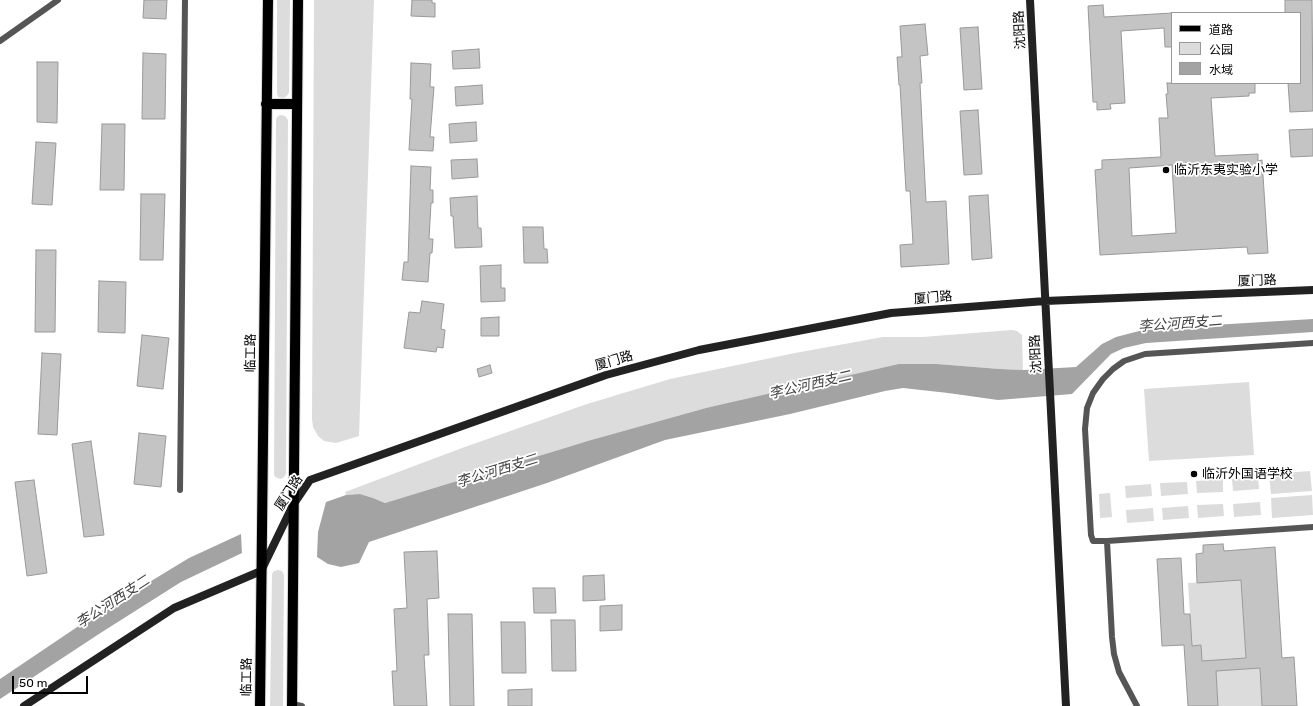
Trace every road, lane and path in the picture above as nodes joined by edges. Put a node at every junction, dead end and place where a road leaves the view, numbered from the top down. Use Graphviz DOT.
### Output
graph roads {
  1 [pos="58,0"];
  2 [pos="185,0"];
  3 [pos="268,0"];
  4 [pos="298,0"];
  5 [pos="1030,0"];
  6 [pos="0,41"];
  7 [pos="266,104"];
  8 [pos="296,104"];
  9 [pos="1313,290"];
  10 [pos="1045,301"];
  11 [pos="1313,343"];
  12 [pos="180,490"];
  13 [pos="293,505"];
  14 [pos="1313,527"];
  15 [pos="1107,541"];
  16 [pos="261,571"];
  17 [pos="292,705"];
  18 [pos="24,706"];
  19 [pos="260,706"];
  20 [pos="302,706"];
  21 [pos="1066,706"];
  22 [pos="1137,706"];
  1 -- 6 [label="lane"];
  2 -- 12 [label="lane"];
  3 -- 7 [label="main road, 临工路"];
  4 -- 8 [label="main road"];
  5 -- 10 [label="street, 沈阳路"];
  7 -- 8 [label="main road"];
  7 -- 16 [label="main road, 临工路"];
  8 -- 13 [label="main road"];
  9 -- 10 [label="street, 厦门路"];
  10 -- 13 [label="street, 厦门路"];
  10 -- 21 [label="street, 沈阳路"];
  11 -- 15 [label="lane"];
  13 -- 16 [label="street, 厦门路"];
  13 -- 17 [label="main road"];
  14 -- 15 [label="lane"];
  15 -- 22 [label="lane"];
  16 -- 18 [label="street"];
  16 -- 19 [label="main road, 临工路"];
  17 -- 20 [label="lane"];
}
